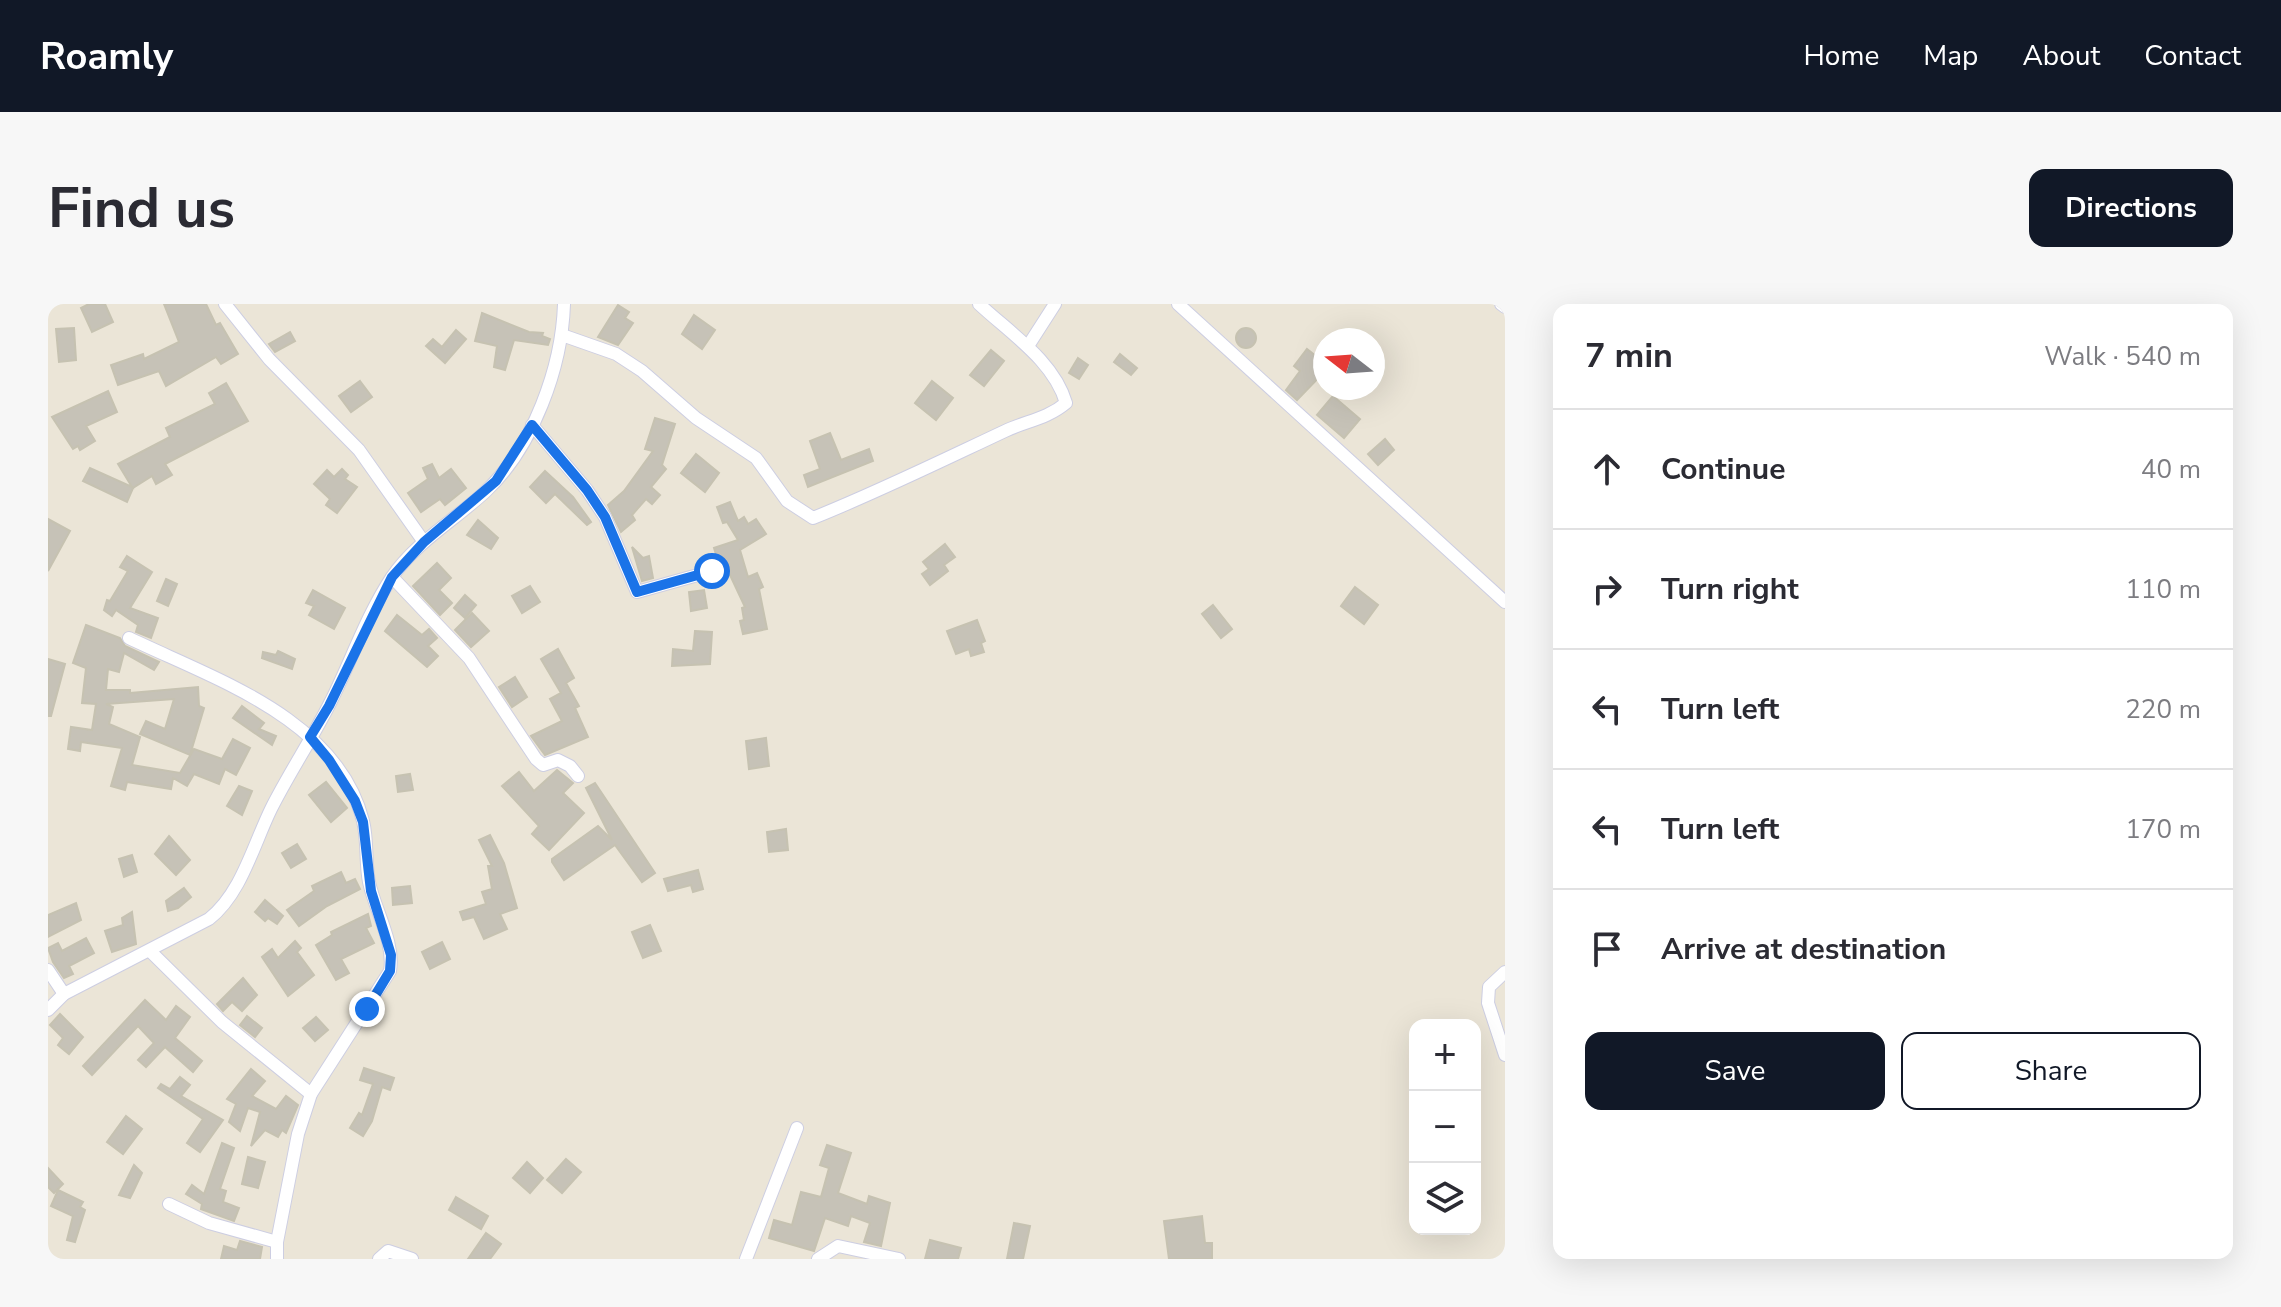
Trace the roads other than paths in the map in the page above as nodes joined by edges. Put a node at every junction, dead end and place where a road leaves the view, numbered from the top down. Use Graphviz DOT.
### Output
graph roads {
  1 [pos="225,304"];
  2 [pos="564,304"];
  3 [pos="979,304"];
  4 [pos="1055,304"];
  5 [pos="1178,304"];
  6 [pos="562,335"];
  7 [pos="1028,346"];
  8 [pos="532,425"];
  9 [pos="424,542"];
  10 [pos="712,571"];
  11 [pos="392,577"];
  12 [pos="1505,602"];
  13 [pos="129,638"];
  14 [pos="310,737"];
  15 [pos="578,776"];
  16 [pos="150,951"];
  17 [pos="48,970"];
  18 [pos="1505,972"];
  19 [pos="64,994"];
  20 [pos="48,1010"];
  21 [pos="1505,1055"];
  22 [pos="311,1094"];
  23 [pos="797,1128"];
  24 [pos="169,1204"];
  25 [pos="277,1242"];
  26 [pos="277,1259"];
  27 [pos="379,1259"];
  28 [pos="412,1259"];
  29 [pos="746,1259"];
  30 [pos="818,1259"];
  31 [pos="899,1259"];
  1 -- 9 [label="street"];
  2 -- 6 [label="street"];
  3 -- 7 [label="street"];
  4 -- 7 [label="street"];
  5 -- 12 [label="street"];
  6 -- 7 [label="street"];
  6 -- 8 [label="street"];
  8 -- 9 [label="street"];
  8 -- 10 [label="street"];
  9 -- 11 [label="street"];
  11 -- 14 [label="street"];
  11 -- 15 [label="street"];
  13 -- 14 [label="street"];
  14 -- 16 [label="street"];
  14 -- 22 [label="street"];
  16 -- 19 [label="street"];
  16 -- 22 [label="street"];
  17 -- 19 [label="street"];
  18 -- 21 [label="street"];
  19 -- 20 [label="street"];
  22 -- 25 [label="street"];
  23 -- 29 [label="street"];
  24 -- 25 [label="street"];
  25 -- 26 [label="street"];
  27 -- 28 [label="street"];
  30 -- 31 [label="street"];
}
